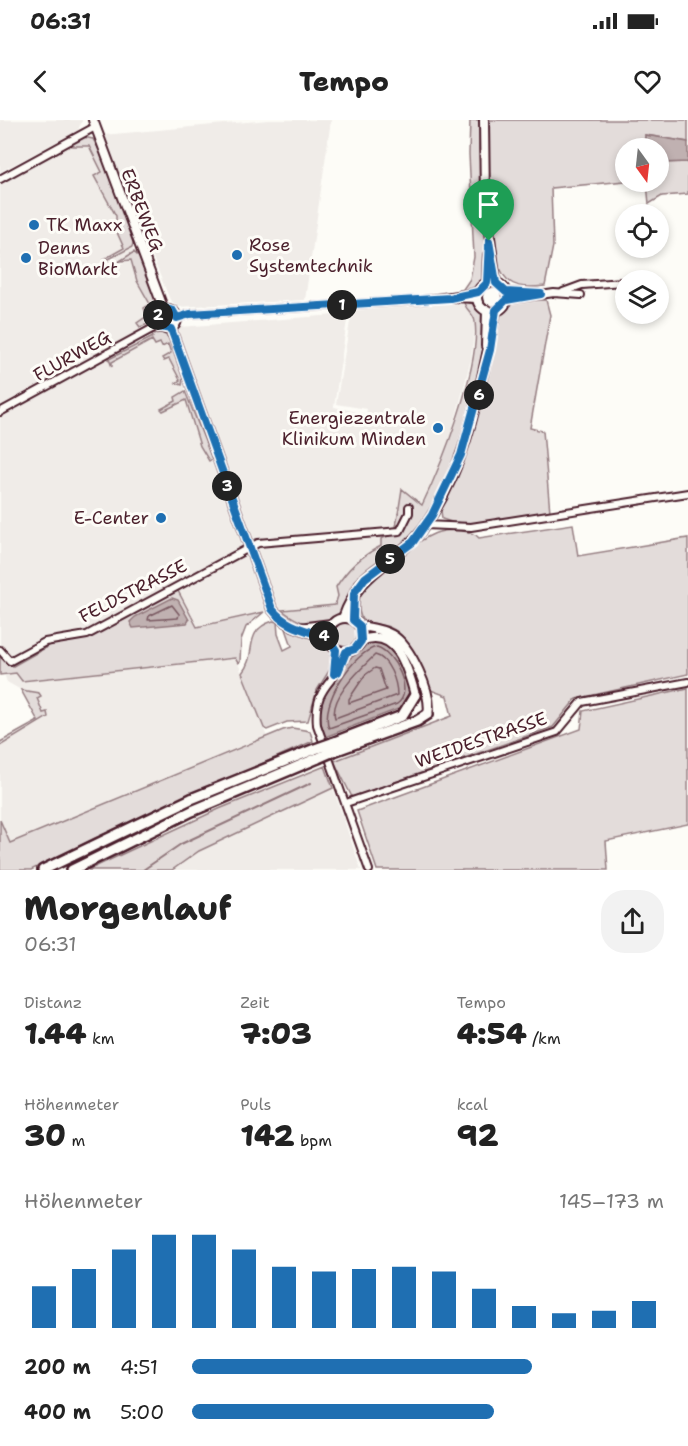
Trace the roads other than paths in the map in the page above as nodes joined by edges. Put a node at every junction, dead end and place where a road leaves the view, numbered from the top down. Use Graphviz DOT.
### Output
graph roads {
  1 [pos="484,120"];
  2 [pos="94,123"];
  3 [pos="0,179"];
  4 [pos="489,241"];
  5 [pos="487,283"];
  6 [pos="496,283"];
  7 [pos="615,283"];
  8 [pos="563,292"];
  9 [pos="478,295"];
  10 [pos="506,296"];
  11 [pos="581,296"];
  12 [pos="164,310"];
  13 [pos="492,310"];
  14 [pos="177,318"];
  15 [pos="159,325"];
  16 [pos="171,329"];
  17 [pos="0,412"];
  18 [pos="688,493"];
  19 [pos="409,507"];
  20 [pos="425,525"];
  21 [pos="250,546"];
  22 [pos="354,593"];
  23 [pos="343,618"];
  24 [pos="353,620"];
  25 [pos="331,624"];
  26 [pos="360,626"];
  27 [pos="299,628"];
  28 [pos="328,638"];
  29 [pos="361,641"];
  30 [pos="0,650"];
  31 [pos="336,650"];
  32 [pos="346,652"];
  33 [pos="334,674"];
  34 [pos="688,681"];
  35 [pos="415,695"];
  36 [pos="428,714"];
  37 [pos="333,747"];
  38 [pos="316,754"];
  39 [pos="346,802"];
  40 [pos="43,870"];
  41 [pos="72,870"];
  42 [pos="369,870"];
  1 -- 4 [label="street"];
  2 -- 3 [label="street"];
  2 -- 12 [label="street, ERBEWEG"];
  4 -- 5 [label="street"];
  4 -- 6 [label="street"];
  5 -- 6 [label="street"];
  5 -- 9 [label="street"];
  6 -- 10 [label="street"];
  7 -- 8 [label="street"];
  8 -- 10 [label="street"];
  8 -- 11 [label="street"];
  9 -- 13 [label="street"];
  9 -- 14 [label="street"];
  10 -- 13 [label="street"];
  12 -- 14 [label="street"];
  12 -- 15 [label="street"];
  13 -- 20 [label="street"];
  14 -- 16 [label="street"];
  15 -- 16 [label="street"];
  15 -- 17 [label="street, FLURWEG"];
  16 -- 21 [label="street"];
  18 -- 20 [label="street"];
  19 -- 21 [label="street"];
  20 -- 22 [label="street"];
  21 -- 27 [label="street"];
  21 -- 30 [label="street, FELDSTRASSE"];
  22 -- 23 [label="street"];
  22 -- 24 [label="street"];
  23 -- 24 [label="street"];
  23 -- 25 [label="street"];
  24 -- 26 [label="street"];
  25 -- 27 [label="street"];
  25 -- 28 [label="street"];
  26 -- 29 [label="street"];
  26 -- 36 [label="street"];
  27 -- 28 [label="street"];
  28 -- 31 [label="street"];
  29 -- 32 [label="street"];
  29 -- 35 [label="street"];
  31 -- 32 [label="street"];
  31 -- 33 [label="street"];
  32 -- 33 [label="street"];
  33 -- 39 [label="street"];
  34 -- 39 [label="street, WEIDESTRASSE"];
  35 -- 37 [label="highway"];
  36 -- 37 [label="highway"];
  37 -- 38 [label="highway, bridge"];
  38 -- 40 [label="highway"];
  38 -- 41 [label="highway"];
  39 -- 42 [label="street"];
}
